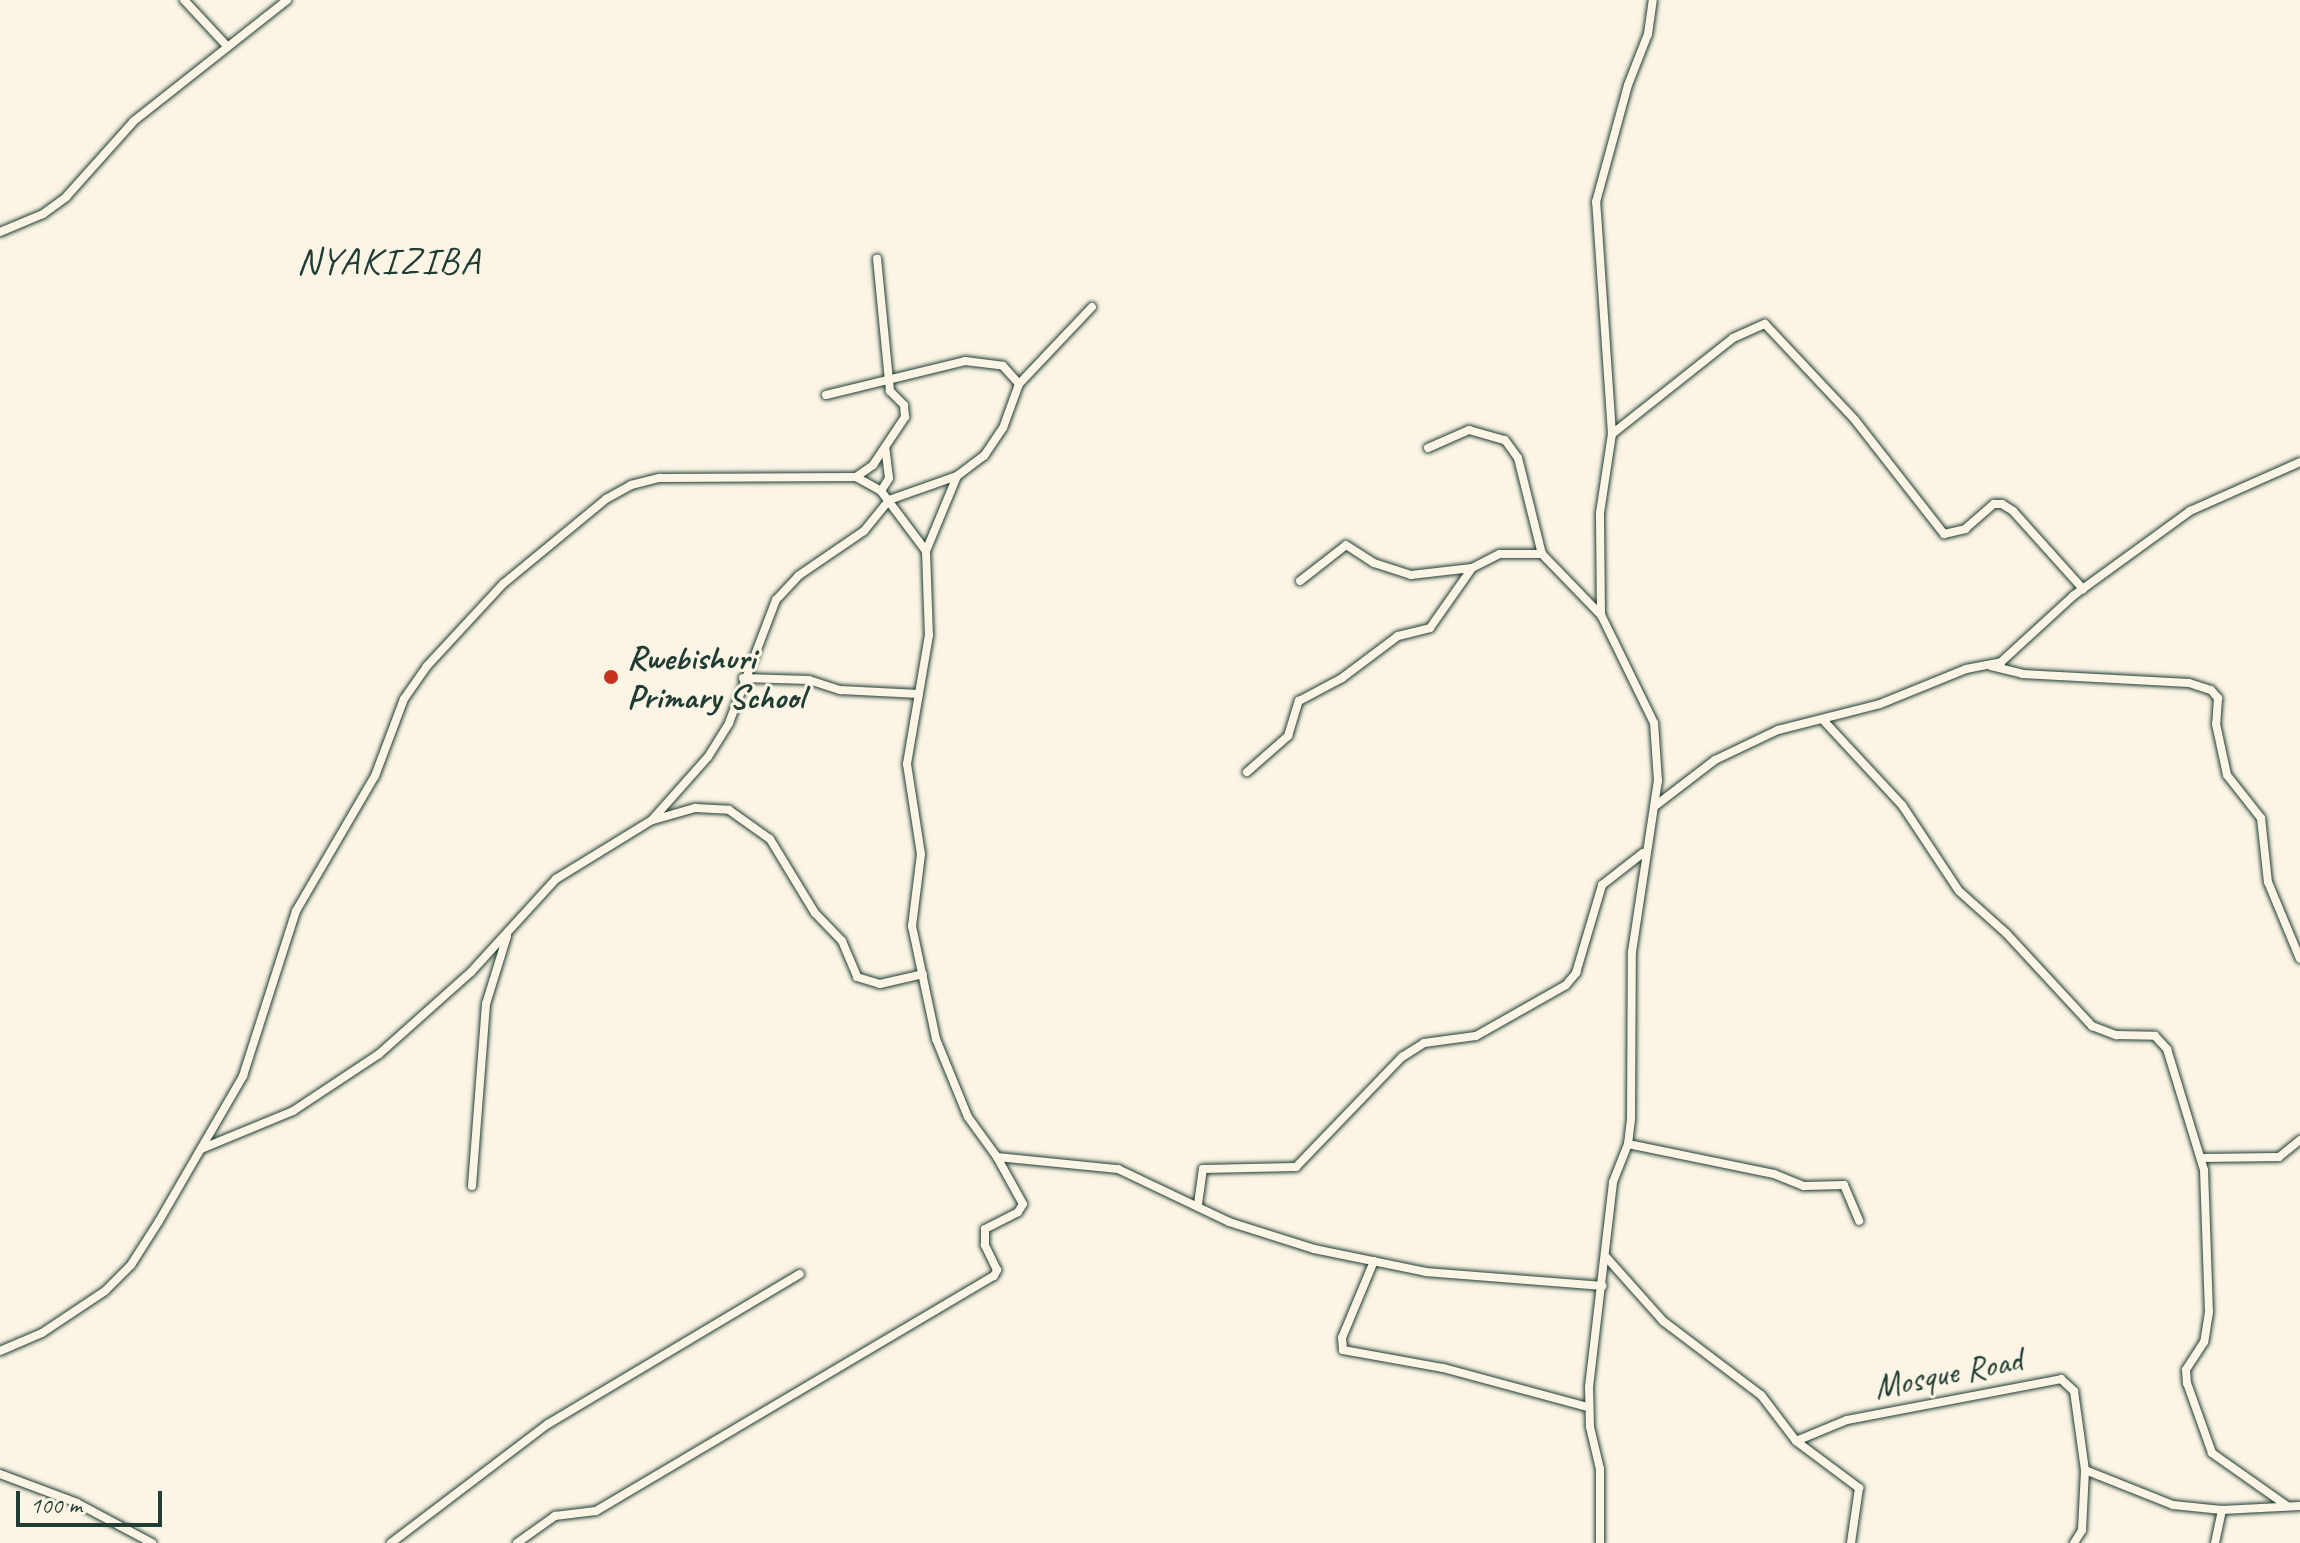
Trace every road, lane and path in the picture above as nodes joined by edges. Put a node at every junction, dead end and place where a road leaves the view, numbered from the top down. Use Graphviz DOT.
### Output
graph roads {
  1 [pos="184,0"];
  2 [pos="287,0"];
  3 [pos="1653,0"];
  4 [pos="225,44"];
  5 [pos="0,232"];
  6 [pos="877,259"];
  7 [pos="1092,307"];
  8 [pos="890,379"];
  9 [pos="1019,384"];
  10 [pos="826,395"];
  11 [pos="1612,434"];
  12 [pos="885,446"];
  13 [pos="1428,448"];
  14 [pos="2300,462"];
  15 [pos="957,476"];
  16 [pos="856,477"];
  17 [pos="881,491"];
  18 [pos="889,500"];
  19 [pos="926,551"];
  20 [pos="1542,554"];
  21 [pos="1472,568"];
  22 [pos="1300,581"];
  23 [pos="2083,589"];
  24 [pos="1601,615"];
  25 [pos="1990,666"];
  26 [pos="743,678"];
  27 [pos="919,694"];
  28 [pos="1823,720"];
  29 [pos="1247,772"];
  30 [pos="1655,806"];
  31 [pos="652,820"];
  32 [pos="1643,853"];
  33 [pos="509,932"];
  34 [pos="2300,959"];
  35 [pos="923,974"];
  36 [pos="2300,1140"];
  37 [pos="1628,1144"];
  38 [pos="199,1149"];
  39 [pos="997,1157"];
  40 [pos="2203,1158"];
  41 [pos="472,1186"];
  42 [pos="1198,1204"];
  43 [pos="1859,1221"];
  44 [pos="1606,1257"];
  45 [pos="1374,1261"];
  46 [pos="800,1274"];
  47 [pos="1602,1286"];
  48 [pos="0,1351"];
  49 [pos="1588,1407"];
  50 [pos="1796,1441"];
  51 [pos="2085,1470"];
  52 [pos="0,1474"];
  53 [pos="2287,1506"];
  54 [pos="2300,1506"];
  55 [pos="2222,1510"];
  56 [pos="152,1543"];
  57 [pos="391,1543"];
  58 [pos="517,1543"];
  59 [pos="1600,1543"];
  60 [pos="1851,1543"];
  61 [pos="2074,1543"];
  62 [pos="2215,1543"];
  1 -- 4 [label="street"];
  2 -- 4 [label="street"];
  3 -- 11 [label="street"];
  4 -- 5 [label="street"];
  6 -- 8 [label="street"];
  7 -- 9 [label="street"];
  8 -- 9 [label="street"];
  8 -- 10 [label="street"];
  8 -- 12 [label="street"];
  9 -- 15 [label="street"];
  11 -- 23 [label="street"];
  11 -- 24 [label="street"];
  12 -- 16 [label="street"];
  12 -- 17 [label="street"];
  13 -- 20 [label="street"];
  14 -- 23 [label="street"];
  15 -- 18 [label="street"];
  15 -- 19 [label="street"];
  16 -- 17 [label="street"];
  16 -- 38 [label="street"];
  17 -- 18 [label="street"];
  18 -- 19 [label="street"];
  18 -- 26 [label="street"];
  19 -- 27 [label="street"];
  20 -- 21 [label="street"];
  20 -- 24 [label="street"];
  21 -- 22 [label="street"];
  21 -- 29 [label="street"];
  23 -- 25 [label="street"];
  24 -- 30 [label="street"];
  25 -- 28 [label="street"];
  25 -- 34 [label="street"];
  26 -- 27 [label="street"];
  26 -- 31 [label="street"];
  27 -- 35 [label="street"];
  28 -- 30 [label="street"];
  28 -- 40 [label="street"];
  30 -- 32 [label="street"];
  31 -- 33 [label="street"];
  31 -- 35 [label="street"];
  32 -- 37 [label="street"];
  32 -- 42 [label="street"];
  33 -- 38 [label="street"];
  33 -- 41 [label="street"];
  35 -- 39 [label="street"];
  36 -- 40 [label="street"];
  37 -- 43 [label="street"];
  37 -- 44 [label="street"];
  38 -- 48 [label="street"];
  39 -- 42 [label="street"];
  39 -- 58 [label="street"];
  40 -- 53 [label="street"];
  42 -- 45 [label="street"];
  44 -- 47 [label="street"];
  44 -- 50 [label="street"];
  45 -- 47 [label="street"];
  45 -- 49 [label="street"];
  46 -- 57 [label="street"];
  47 -- 49 [label="street"];
  49 -- 59 [label="street"];
  50 -- 51 [label="street, Mosque Road"];
  50 -- 60 [label="street"];
  51 -- 55 [label="street"];
  51 -- 61 [label="street"];
  52 -- 56 [label="street"];
  53 -- 54 [label="street"];
  53 -- 55 [label="street"];
  55 -- 62 [label="street"];
}
